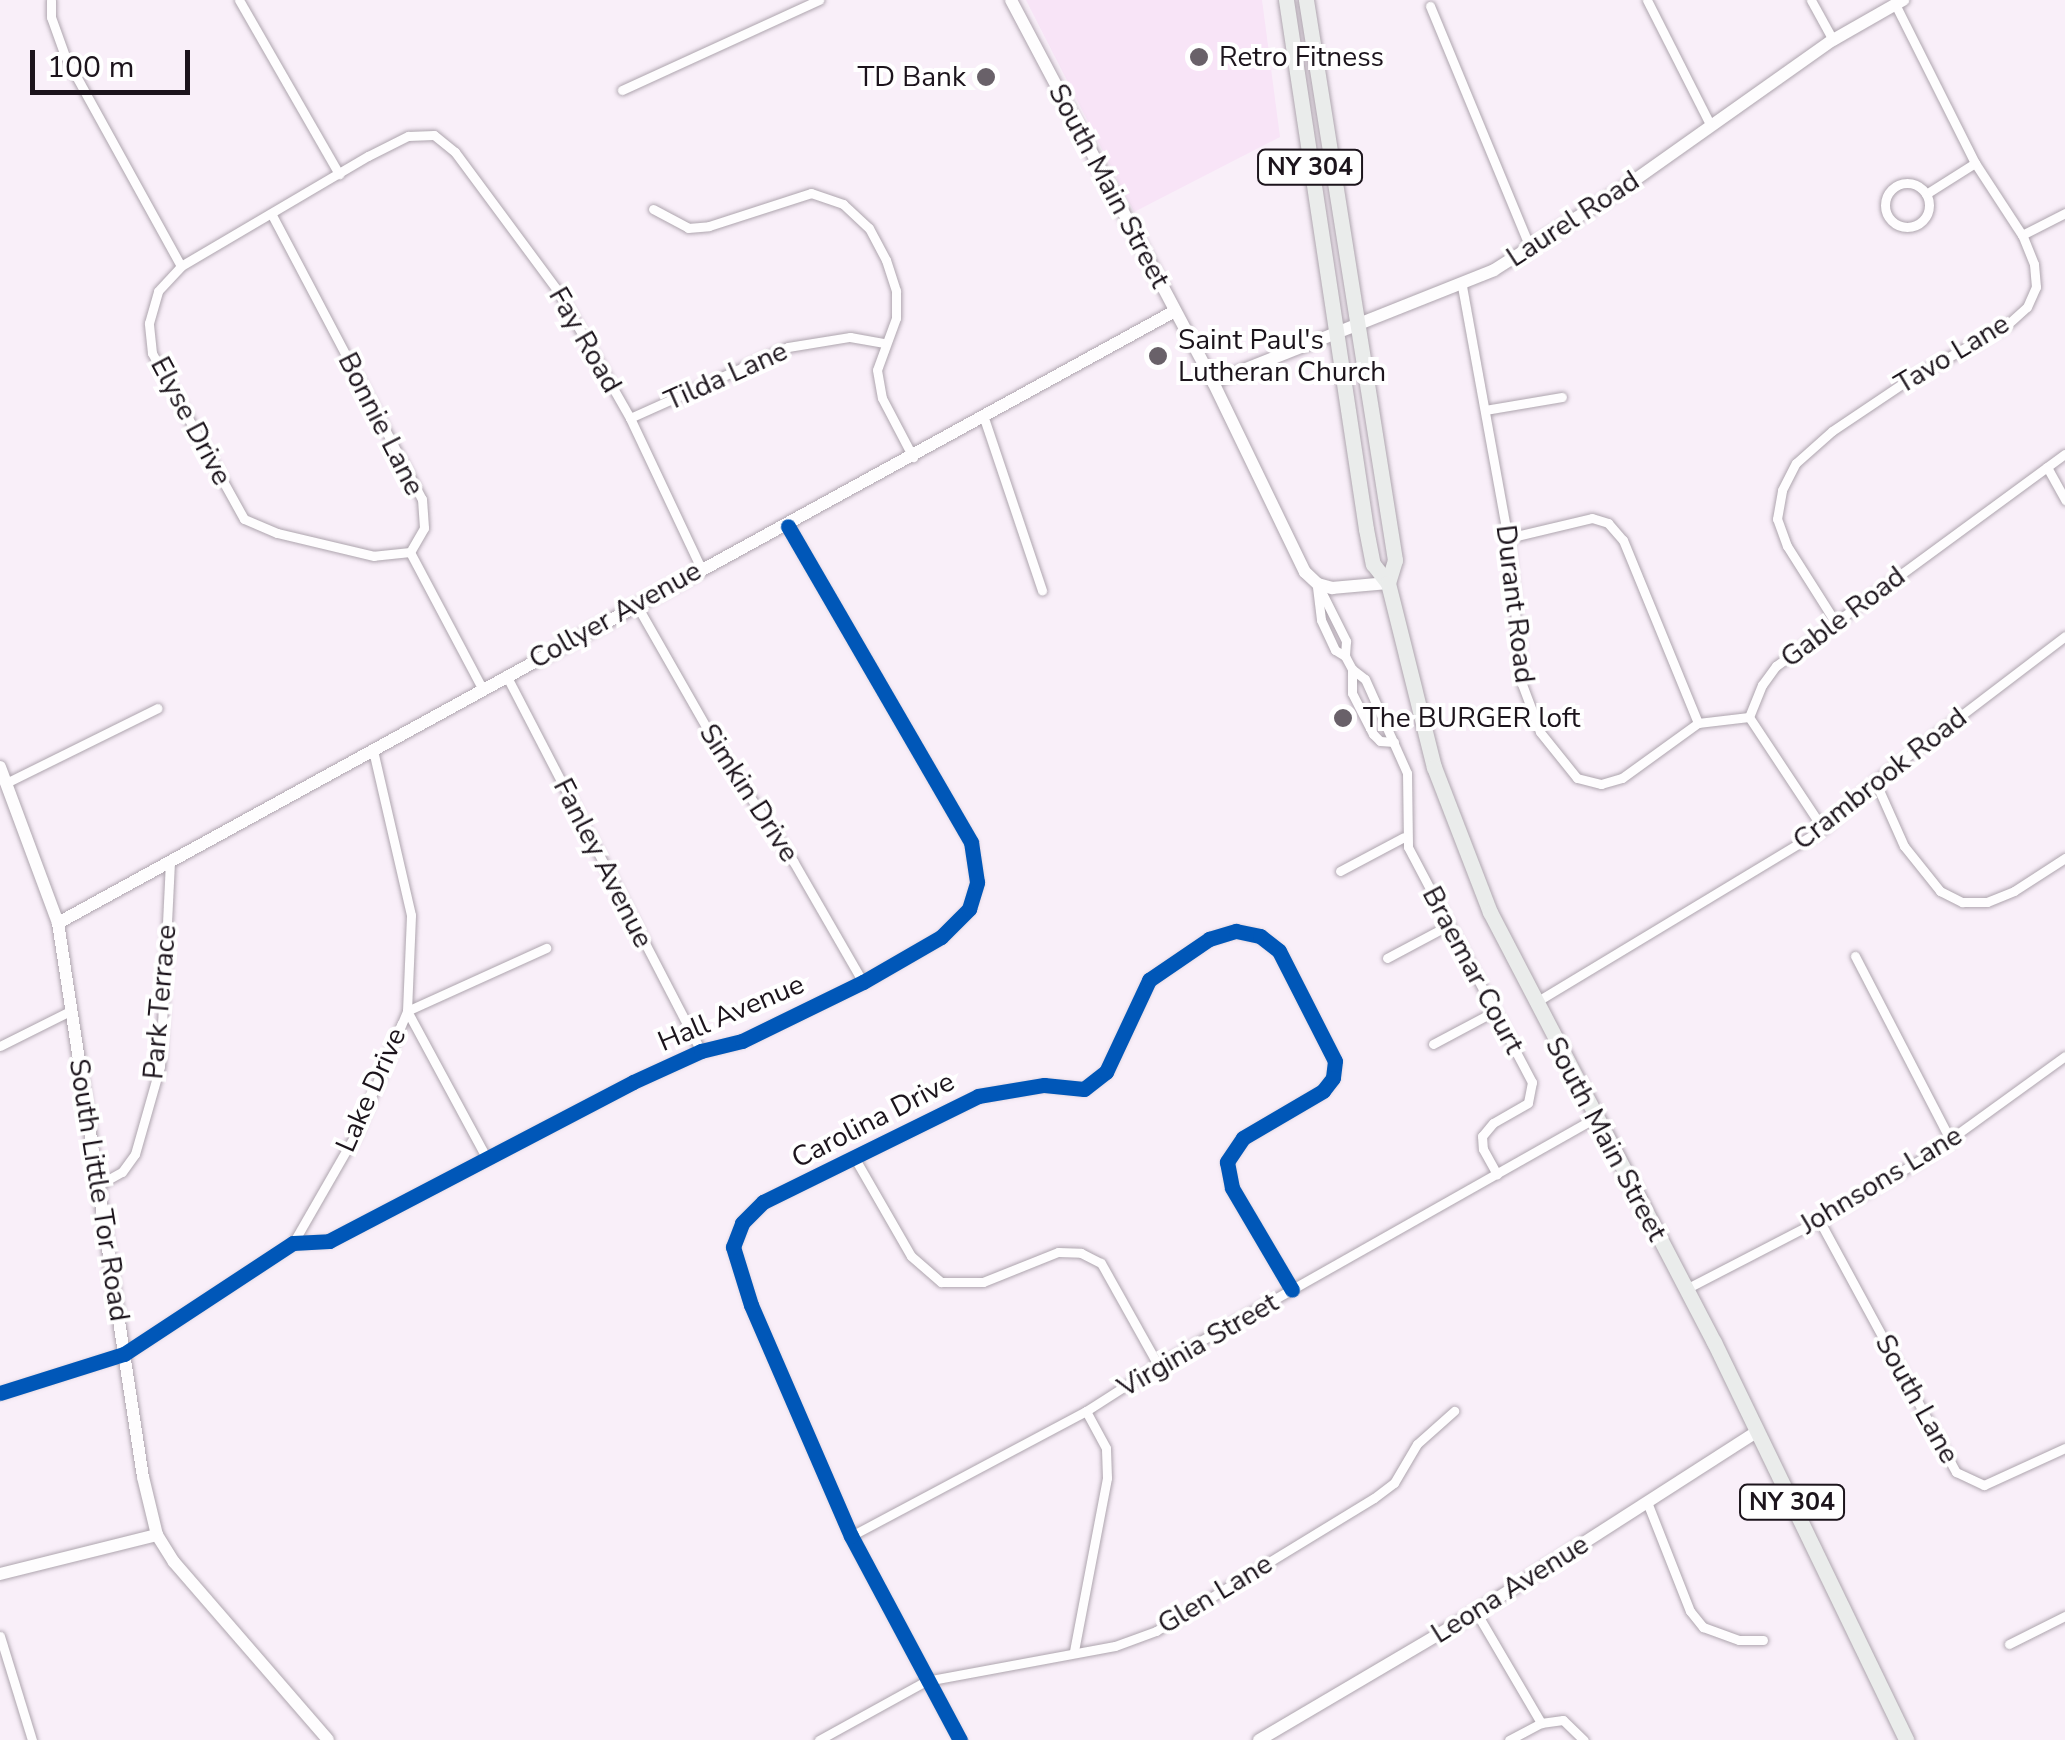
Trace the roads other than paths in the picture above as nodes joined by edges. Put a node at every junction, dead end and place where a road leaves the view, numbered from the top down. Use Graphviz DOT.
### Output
graph roads {
  1 [pos="51,0"];
  2 [pos="239,0"];
  3 [pos="819,0"];
  4 [pos="1011,0"];
  5 [pos="1286,0"];
  6 [pos="1306,0"];
  7 [pos="1647,0"];
  8 [pos="1812,0"];
  9 [pos="1899,2"];
  10 [pos="1430,6"];
  11 [pos="1833,40"];
  12 [pos="622,90"];
  13 [pos="1710,124"];
  14 [pos="434,135"];
  15 [pos="1975,163"];
  16 [pos="339,174"];
  17 [pos="1926,194"];
  18 [pos="652,209"];
  19 [pos="2065,212"];
  20 [pos="272,215"];
  21 [pos="2022,235"];
  22 [pos="1530,248"];
  23 [pos="181,266"];
  24 [pos="1462,286"];
  25 [pos="1175,311"];
  26 [pos="1358,324"];
  27 [pos="1335,333"];
  28 [pos="884,342"];
  29 [pos="1213,382"];
  30 [pos="1562,397"];
  31 [pos="1485,410"];
  32 [pos="630,418"];
  33 [pos="984,418"];
  34 [pos="2065,454"];
  35 [pos="913,457"];
  36 [pos="2047,468"];
  37 [pos="2065,500"];
  38 [pos="788,526"];
  39 [pos="1508,538"];
  40 [pos="410,552"];
  41 [pos="701,568"];
  42 [pos="1388,583"];
  43 [pos="1318,584"];
  44 [pos="1042,590"];
  45 [pos="636,604"];
  46 [pos="1834,620"];
  47 [pos="2065,636"];
  48 [pos="1352,669"];
  49 [pos="506,674"];
  50 [pos="482,688"];
  51 [pos="158,708"];
  52 [pos="1749,717"];
  53 [pos="1698,723"];
  54 [pos="1394,742"];
  55 [pos="373,750"];
  56 [pos="0,767"];
  57 [pos="1875,781"];
  58 [pos="6,783"];
  59 [pos="1823,829"];
  60 [pos="1404,837"];
  61 [pos="2065,858"];
  62 [pos="170,860"];
  63 [pos="1340,871"];
  64 [pos="58,923"];
  65 [pos="1449,925"];
  66 [pos="546,948"];
  67 [pos="1855,956"];
  68 [pos="1387,958"];
  69 [pos="862,982"];
  70 [pos="1534,1004"];
  71 [pos="72,1010"];
  72 [pos="407,1011"];
  73 [pos="1494,1011"];
  74 [pos="1433,1044"];
  75 [pos="0,1046"];
  76 [pos="701,1051"];
  77 [pos="2065,1056"];
  78 [pos="1595,1118"];
  79 [pos="1951,1141"];
  80 [pos="486,1157"];
  81 [pos="854,1157"];
  82 [pos="1497,1174"];
  83 [pos="100,1184"];
  84 [pos="1819,1220"];
  85 [pos="293,1244"];
  86 [pos="1686,1289"];
  87 [pos="1292,1290"];
  88 [pos="124,1354"];
  89 [pos="1158,1366"];
  90 [pos="0,1393"];
  91 [pos="1086,1411"];
  92 [pos="1454,1411"];
  93 [pos="1758,1431"];
  94 [pos="2065,1448"];
  95 [pos="1648,1502"];
  96 [pos="157,1535"];
  97 [pos="851,1536"];
  98 [pos="0,1574"];
  99 [pos="1476,1612"];
  100 [pos="2065,1616"];
  101 [pos="0,1636"];
  102 [pos="1762,1640"];
  103 [pos="2009,1644"];
  104 [pos="1074,1651"];
  105 [pos="926,1681"];
  106 [pos="1542,1723"];
  107 [pos="32,1740"];
  108 [pos="328,1740"];
  109 [pos="819,1740"];
  110 [pos="960,1740"];
  111 [pos="1260,1740"];
  112 [pos="1509,1740"];
  113 [pos="1584,1740"];
  114 [pos="1906,1740"];
  1 -- 23 [label="street"];
  2 -- 16 [label="street"];
  3 -- 12 [label="street"];
  4 -- 25 [label="street, South Main Street"];
  5 -- 27 [label="main road, NY 304"];
  6 -- 26 [label="main road, NY 304"];
  7 -- 13 [label="street"];
  8 -- 11 [label="street"];
  9 -- 11 [label="street, Laurel Road"];
  9 -- 15 [label="street, Tavo Lane"];
  10 -- 22 [label="street"];
  11 -- 13 [label="street, Laurel Road"];
  13 -- 22 [label="street, Laurel Road"];
  14 -- 16 [label="street, Elyse Drive"];
  14 -- 32 [label="street, Fay Road"];
  15 -- 17 [label="street"];
  15 -- 21 [label="street, Tavo Lane"];
  16 -- 20 [label="street, Elyse Drive"];
  17 -- 17 [label="street"];
  18 -- 28 [label="street"];
  19 -- 21 [label="street"];
  20 -- 23 [label="street, Elyse Drive"];
  20 -- 40 [label="street, Bonnie Lane"];
  21 -- 46 [label="street, Tavo Lane"];
  22 -- 24 [label="street, Laurel Road"];
  23 -- 40 [label="street, Elyse Drive"];
  24 -- 26 [label="street, Laurel Road"];
  24 -- 31 [label="street, Durant Road"];
  25 -- 29 [label="street, South Main Street"];
  25 -- 33 [label="street, Collyer Avenue"];
  26 -- 27 [label="street, Laurel Road"];
  26 -- 42 [label="main road, NY 304"];
  27 -- 29 [label="street, Laurel Road"];
  27 -- 42 [label="main road, NY 304"];
  28 -- 32 [label="street, Tilda Lane"];
  28 -- 35 [label="street"];
  29 -- 43 [label="street, South Main Street"];
  30 -- 31 [label="street"];
  31 -- 39 [label="street, Durant Road"];
  32 -- 41 [label="street, Fay Road"];
  33 -- 35 [label="street, Collyer Avenue"];
  33 -- 44 [label="street"];
  34 -- 36 [label="street, Gable Road"];
  35 -- 38 [label="street, Collyer Avenue"];
  36 -- 37 [label="street"];
  36 -- 46 [label="street, Gable Road"];
  38 -- 41 [label="street, Collyer Avenue"];
  38 -- 69 [label="street, Hall Avenue"];
  39 -- 53 [label="street"];
  39 -- 53 [label="street, Durant Road"];
  40 -- 50 [label="street"];
  41 -- 45 [label="street, Collyer Avenue"];
  42 -- 43 [label="street"];
  42 -- 70 [label="main road, South Main Street / NY 304"];
  43 -- 48 [label="street, South Main Street"];
  45 -- 49 [label="street, Collyer Avenue"];
  45 -- 69 [label="street, Simkin Drive"];
  46 -- 52 [label="street, Gable Road"];
  47 -- 57 [label="street, Crambrook Road"];
  48 -- 54 [label="street, South Main Street"];
  48 -- 54 [label="street, South Main Street"];
  49 -- 50 [label="street, Collyer Avenue"];
  49 -- 76 [label="street, Fanley Avenue"];
  50 -- 55 [label="street, Collyer Avenue"];
  51 -- 58 [label="street"];
  52 -- 53 [label="street, Durant Road"];
  52 -- 59 [label="street"];
  54 -- 60 [label="street"];
  55 -- 62 [label="street, Collyer Avenue"];
  55 -- 72 [label="street, Lake Drive"];
  56 -- 58 [label="street, South Little Tor Road"];
  57 -- 59 [label="street, Crambrook Road"];
  57 -- 61 [label="street"];
  58 -- 64 [label="street, South Little Tor Road"];
  59 -- 70 [label="street, Crambrook Road"];
  60 -- 63 [label="street"];
  60 -- 65 [label="street, Braemar Court"];
  62 -- 64 [label="street, Collyer Avenue"];
  62 -- 83 [label="street, Park Terrace"];
  64 -- 71 [label="street, South Little Tor Road"];
  65 -- 68 [label="street"];
  65 -- 73 [label="street, Braemar Court"];
  66 -- 72 [label="street"];
  67 -- 79 [label="street"];
  69 -- 76 [label="street, Hall Avenue"];
  70 -- 78 [label="main road, South Main Street / NY 304"];
  71 -- 75 [label="street"];
  71 -- 83 [label="street, South Little Tor Road"];
  72 -- 80 [label="street"];
  72 -- 85 [label="street, Lake Drive"];
  73 -- 74 [label="street"];
  73 -- 82 [label="street, Braemar Court"];
  76 -- 80 [label="street, Hall Avenue"];
  77 -- 79 [label="street, Johnsons Lane"];
  78 -- 82 [label="street, Virginia Street"];
  78 -- 86 [label="main road, South Main Street / NY 304"];
  79 -- 84 [label="street, Johnsons Lane"];
  80 -- 85 [label="street, Hall Avenue"];
  81 -- 87 [label="street, Carolina Drive"];
  81 -- 89 [label="street"];
  81 -- 97 [label="street, Carolina Drive"];
  82 -- 87 [label="street, Virginia Street"];
  83 -- 88 [label="street, South Little Tor Road"];
  84 -- 86 [label="street, Johnsons Lane"];
  84 -- 94 [label="street, South Lane"];
  85 -- 88 [label="street, Hall Avenue"];
  86 -- 93 [label="main road, South Main Street / NY 304"];
  87 -- 89 [label="street, Virginia Street"];
  88 -- 90 [label="street, Hall Avenue"];
  88 -- 96 [label="street, South Little Tor Road"];
  89 -- 91 [label="street, Virginia Street"];
  91 -- 97 [label="street, Virginia Street"];
  91 -- 104 [label="street"];
  92 -- 104 [label="street, Glen Lane"];
  93 -- 95 [label="street, Leona Avenue"];
  93 -- 114 [label="main road, South Main Street / NY 304"];
  95 -- 99 [label="street, Leona Avenue"];
  95 -- 102 [label="street"];
  96 -- 98 [label="street"];
  96 -- 108 [label="street, South Little Tor Road"];
  97 -- 105 [label="street, Carolina Drive"];
  99 -- 106 [label="street"];
  99 -- 111 [label="street, Leona Avenue"];
  100 -- 103 [label="street"];
  101 -- 107 [label="street"];
  104 -- 105 [label="street, Glen Lane"];
  105 -- 109 [label="street, Glen Lane"];
  105 -- 110 [label="street, Carolina Drive"];
  106 -- 112 [label="street"];
  106 -- 113 [label="street"];
}
